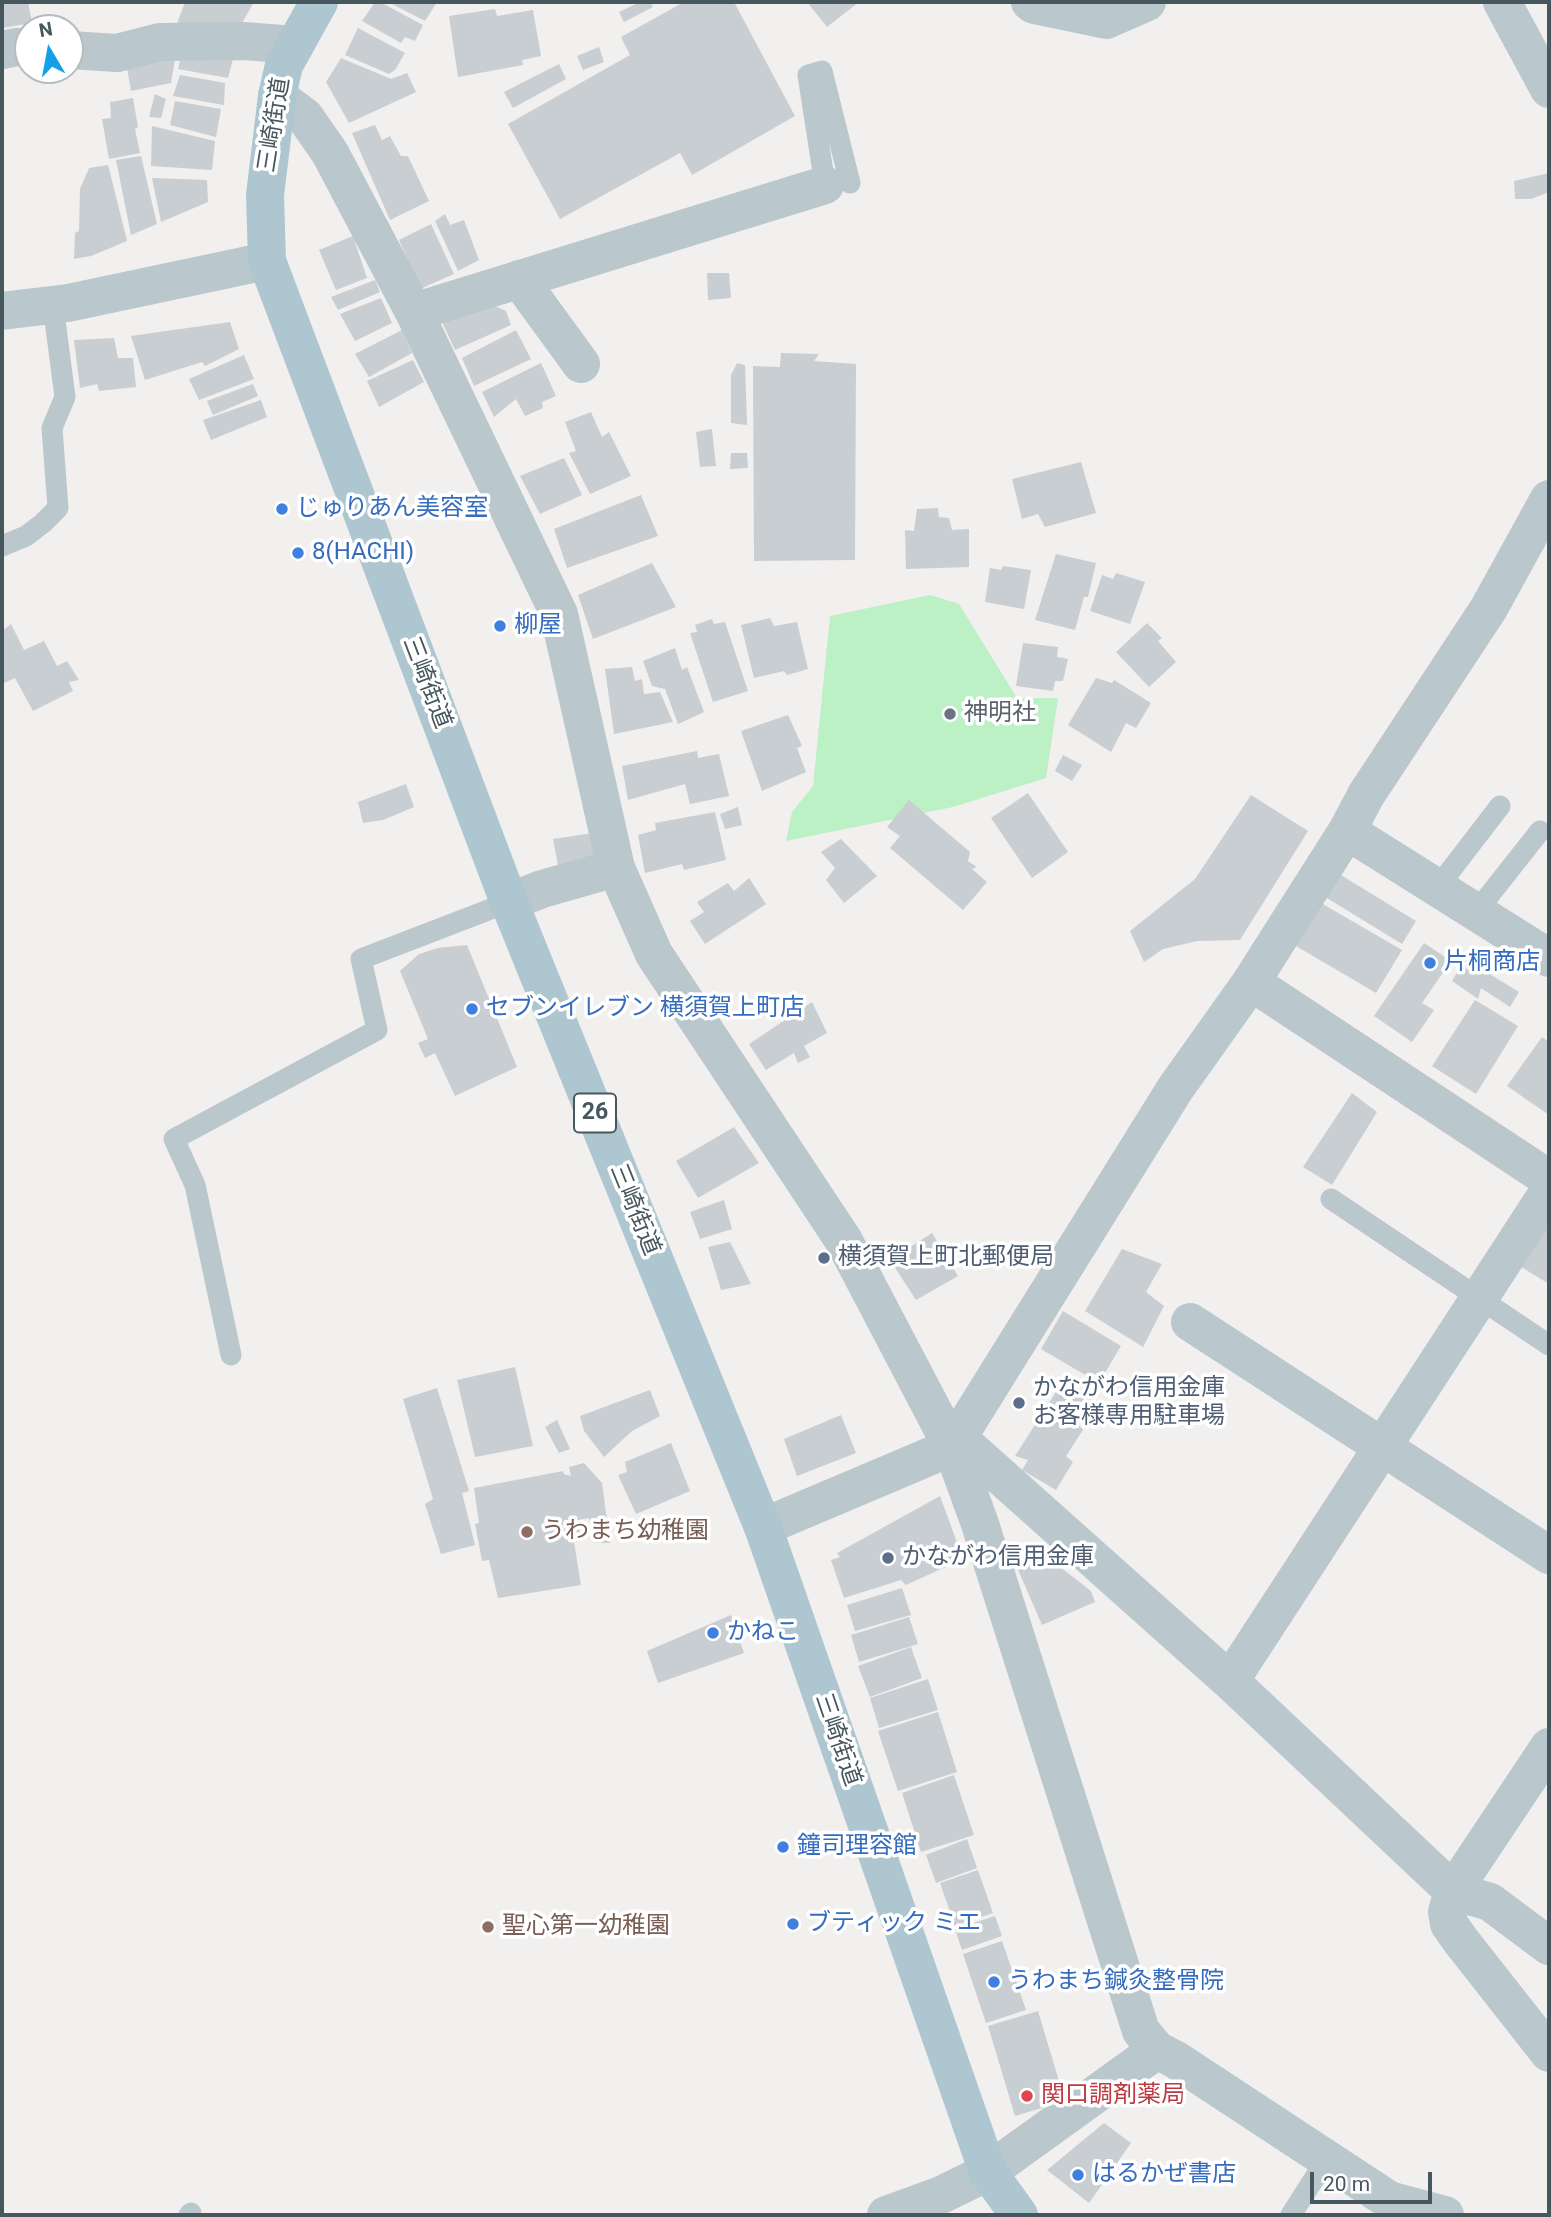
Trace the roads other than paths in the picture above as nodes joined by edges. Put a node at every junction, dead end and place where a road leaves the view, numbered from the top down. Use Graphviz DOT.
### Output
graph roads {
  1 [pos="319,2"];
  2 [pos="1030,2"];
  3 [pos="1147,2"];
  4 [pos="1502,2"];
  5 [pos="295,45"];
  6 [pos="84,51"];
  7 [pos="1549,89"];
  8 [pos="277,96"];
  9 [pos="838,184"];
  10 [pos="267,261"];
  11 [pos="519,279"];
  12 [pos="53,305"];
  13 [pos="2,311"];
  14 [pos="414,312"];
  15 [pos="581,364"];
  16 [pos="1549,499"];
  17 [pos="2,546"];
  18 [pos="1500,806"];
  19 [pos="1347,831"];
  20 [pos="1540,831"];
  21 [pos="616,868"];
  22 [pos="1437,888"];
  23 [pos="509,902"];
  24 [pos="1476,912"];
  25 [pos="1549,958"];
  26 [pos="1251,982"];
  27 [pos="1549,1179"];
  28 [pos="1549,1191"];
  29 [pos="1331,1199"];
  30 [pos="1480,1298"];
  31 [pos="1190,1322"];
  32 [pos="1549,1345"];
  33 [pos="232,1355"];
  34 [pos="956,1443"];
  35 [pos="1382,1447"];
  36 [pos="763,1527"];
  37 [pos="1549,1555"];
  38 [pos="1230,1681"];
  39 [pos="1549,1747"];
  40 [pos="1453,1891"];
  41 [pos="1549,1946"];
  42 [pos="1157,2050"];
  43 [pos="1549,2053"];
  44 [pos="1326,2160"];
  45 [pos="988,2172"];
  46 [pos="886,2215"];
  47 [pos="1019,2215"];
  48 [pos="1291,2215"];
  49 [pos="1445,2215"];
  1 -- 5 [label="main road, 三崎街道 / 26"];
  2 -- 3 [label="street"];
  4 -- 7 [label="street"];
  5 -- 6 [label="street"];
  5 -- 8 [label="main road, 三崎街道 / 26"];
  8 -- 10 [label="main road, 三崎街道 / 26"];
  8 -- 14 [label="street"];
  9 -- 11 [label="street"];
  10 -- 12 [label="street"];
  10 -- 23 [label="main road, 三崎街道 / 26"];
  11 -- 14 [label="street"];
  11 -- 15 [label="street"];
  12 -- 13 [label="street"];
  12 -- 17 [label="lane"];
  14 -- 21 [label="street"];
  16 -- 19 [label="street"];
  18 -- 22 [label="lane"];
  19 -- 22 [label="street"];
  19 -- 26 [label="street"];
  20 -- 24 [label="lane"];
  21 -- 23 [label="street"];
  21 -- 34 [label="street"];
  22 -- 24 [label="street"];
  23 -- 33 [label="lane"];
  23 -- 36 [label="main road, 三崎街道 / 26"];
  24 -- 25 [label="street"];
  26 -- 27 [label="street"];
  26 -- 34 [label="street"];
  28 -- 30 [label="street"];
  29 -- 30 [label="lane"];
  30 -- 32 [label="lane"];
  30 -- 35 [label="street"];
  31 -- 35 [label="street"];
  34 -- 36 [label="street"];
  34 -- 38 [label="street"];
  34 -- 42 [label="street"];
  35 -- 37 [label="street"];
  35 -- 38 [label="street"];
  36 -- 45 [label="main road, 三崎街道 / 26"];
  38 -- 40 [label="street"];
  39 -- 40 [label="street"];
  40 -- 41 [label="street"];
  40 -- 43 [label="street"];
  42 -- 44 [label="street"];
  42 -- 45 [label="street"];
  44 -- 48 [label="lane"];
  44 -- 49 [label="street"];
  45 -- 46 [label="street"];
  45 -- 47 [label="main road, 三崎街道 / 26"];
}
